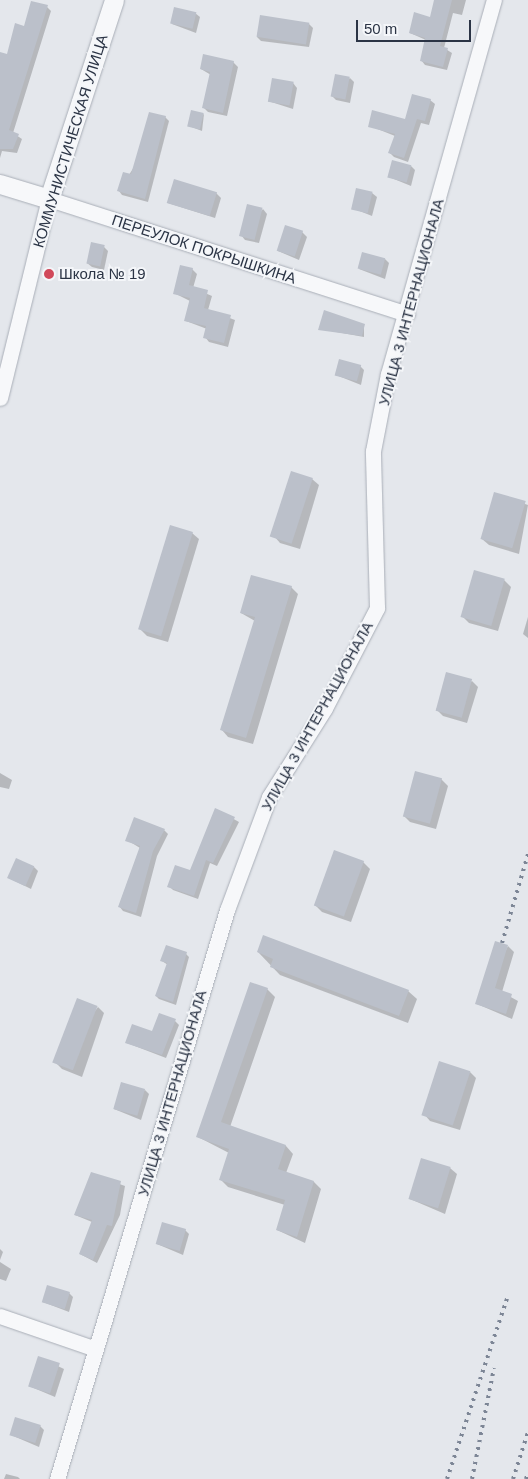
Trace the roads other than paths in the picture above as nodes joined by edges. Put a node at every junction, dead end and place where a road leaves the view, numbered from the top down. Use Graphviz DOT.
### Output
graph roads {
  1 [pos="114,0"];
  2 [pos="494,0"];
  3 [pos="0,184"];
  4 [pos="49,199"];
  5 [pos="407,314"];
  6 [pos="0,398"];
  7 [pos="0,1316"];
  8 [pos="93,1348"];
  9 [pos="57,1479"];
  1 -- 4 [label="street, КОММУНИСТИЧЕСКАЯ УЛИЦА"];
  2 -- 5 [label="street, УЛИЦА 3 ИНТЕРНАЦИОНАЛА"];
  3 -- 4 [label="street, ПЕРЕУЛОК ПОКРЫШКИНА"];
  4 -- 5 [label="street, ПЕРЕУЛОК ПОКРЫШКИНА"];
  4 -- 6 [label="street, КОММУНИСТИЧЕСКАЯ УЛИЦА"];
  5 -- 8 [label="street, УЛИЦА 3 ИНТЕРНАЦИОНАЛА"];
  7 -- 8 [label="street"];
  8 -- 9 [label="street, УЛИЦА 3 ИНТЕРНАЦИОНАЛА"];
}
